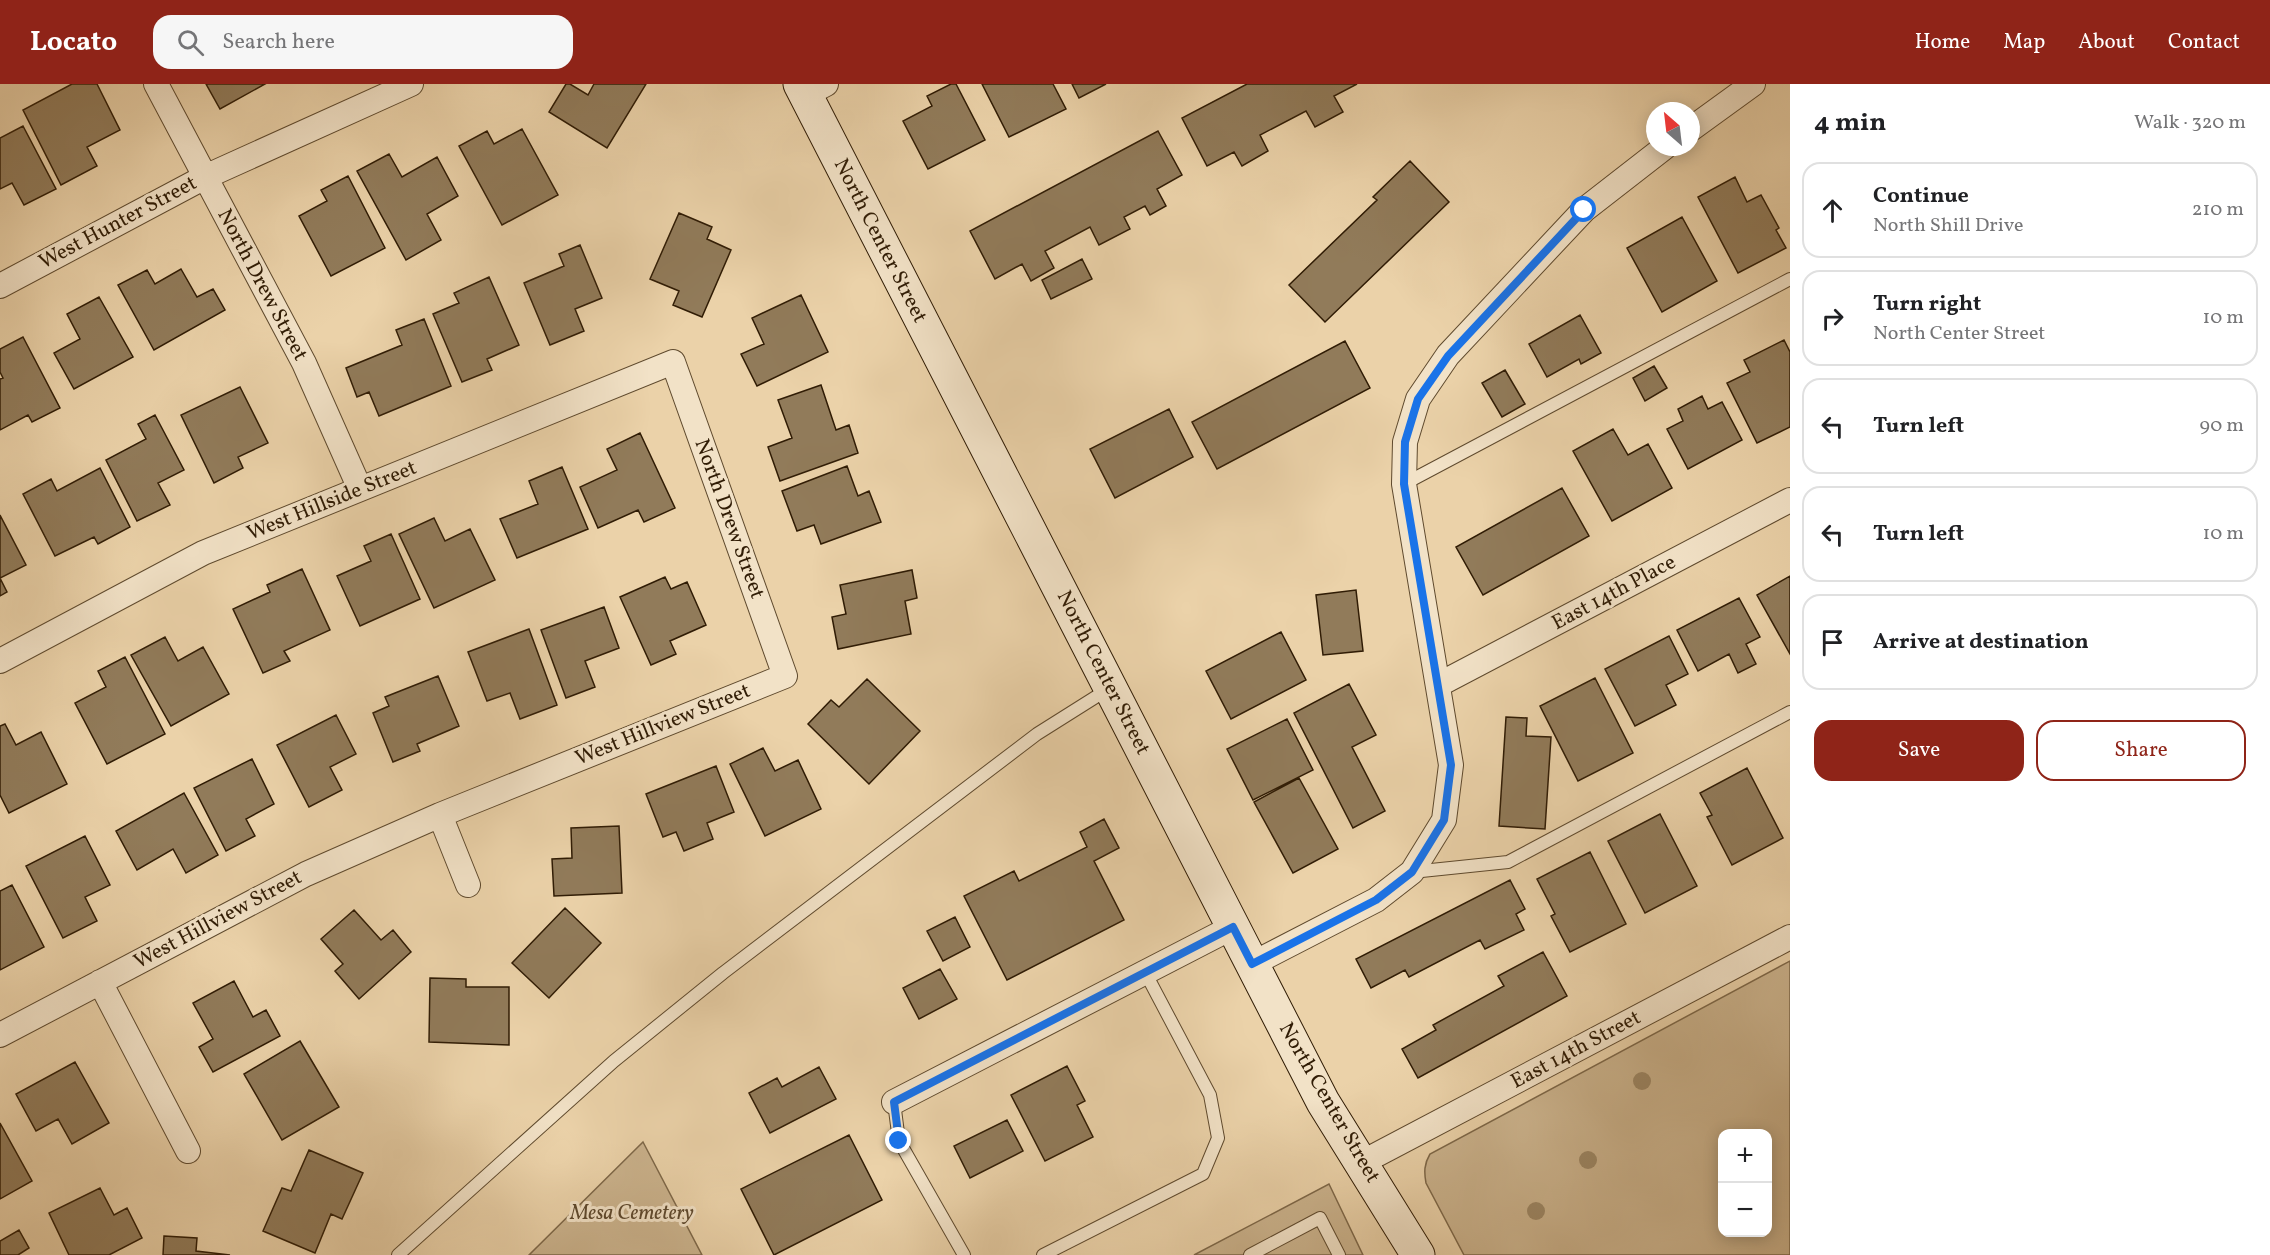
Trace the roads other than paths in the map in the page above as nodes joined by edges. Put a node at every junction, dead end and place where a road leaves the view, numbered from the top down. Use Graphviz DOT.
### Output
graph roads {
  1 [pos="156,84"];
  2 [pos="411,84"];
  3 [pos="1753,84"];
  4 [pos="810,88"];
  5 [pos="1700,122"];
  6 [pos="1653,156"];
  7 [pos="205,177"];
  8 [pos="1790,279"];
  9 [pos="0,286"];
  10 [pos="673,362"];
  11 [pos="1404,484"];
  12 [pos="360,489"];
  13 [pos="1790,500"];
  14 [pos="0,661"];
  15 [pos="786,676"];
  16 [pos="1438,685"];
  17 [pos="1110,688"];
  18 [pos="1790,712"];
  19 [pos="440,814"];
  20 [pos="1412,872"];
  21 [pos="468,885"];
  22 [pos="1233,927"];
  23 [pos="1790,937"];
  24 [pos="1252,964"];
  25 [pos="1145,972"];
  26 [pos="100,982"];
  27 [pos="0,1035"];
  28 [pos="894,1102"];
  29 [pos="188,1151"];
  30 [pos="1361,1163"];
  31 [pos="398,1255"];
  32 [pos="964,1255"];
  33 [pos="1043,1255"];
  34 [pos="1250,1255"];
  35 [pos="1339,1255"];
  36 [pos="1418,1255"];
  1 -- 7 [label="street, North Drew Street"];
  2 -- 7 [label="street, West Hunter Street"];
  3 -- 5 [label="street"];
  4 -- 17 [label="street, North Center Street"];
  6 -- 11 [label="street"];
  7 -- 9 [label="street, West Hunter Street"];
  7 -- 12 [label="street, North Drew Street"];
  8 -- 11 [label="lane"];
  10 -- 12 [label="street, West Hillside Street"];
  10 -- 15 [label="street, North Drew Street"];
  11 -- 16 [label="street"];
  12 -- 14 [label="street, West Hillside Street"];
  13 -- 16 [label="street, East 14th Place"];
  15 -- 19 [label="street, West Hillview Street"];
  16 -- 20 [label="street"];
  17 -- 22 [label="street, North Center Street"];
  17 -- 31 [label="lane"];
  18 -- 20 [label="lane"];
  19 -- 21 [label="street"];
  19 -- 26 [label="street, West Hillview Street"];
  20 -- 24 [label="street"];
  22 -- 24 [label="street, North Center Street"];
  22 -- 25 [label="street"];
  23 -- 30 [label="street, East 14th Street"];
  24 -- 30 [label="street, North Center Street"];
  25 -- 28 [label="street"];
  25 -- 33 [label="lane"];
  26 -- 27 [label="street, West Hillview Street"];
  26 -- 29 [label="street"];
  28 -- 32 [label="lane"];
  30 -- 36 [label="street, North Center Street"];
  34 -- 35 [label="lane"];
}
